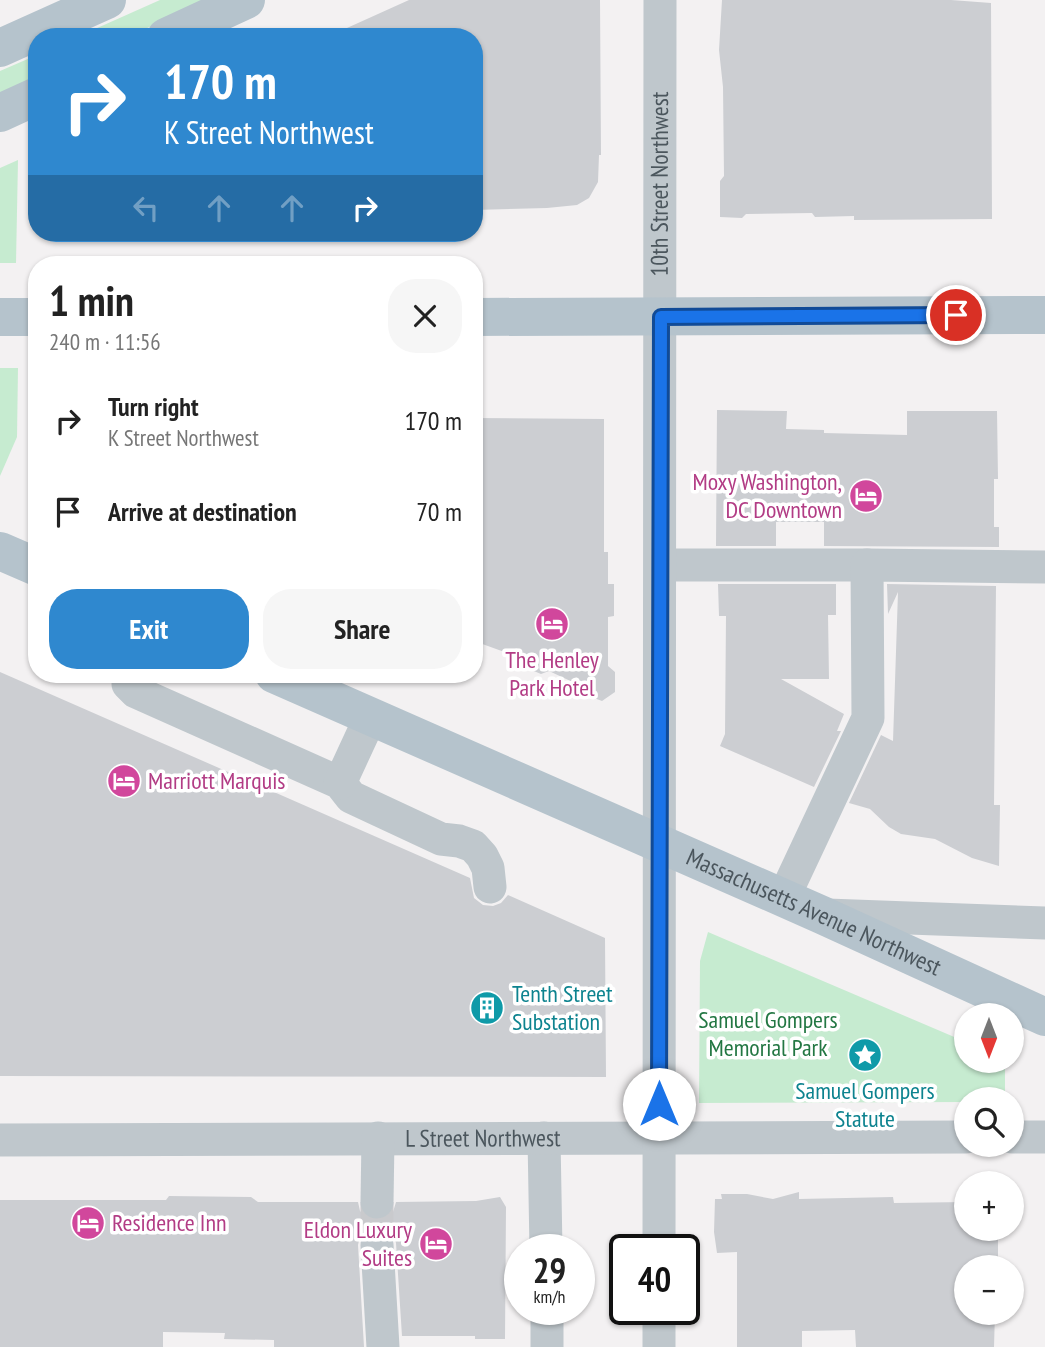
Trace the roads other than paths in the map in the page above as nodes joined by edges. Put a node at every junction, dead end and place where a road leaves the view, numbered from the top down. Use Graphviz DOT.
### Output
graph roads {
  1 [pos="107,0"];
  2 [pos="246,0"];
  3 [pos="660,0"];
  4 [pos="45,28"];
  5 [pos="185,28"];
  6 [pos="28,35"];
  7 [pos="0,48"];
  8 [pos="28,100"];
  9 [pos="0,113"];
  10 [pos="1045,314"];
  11 [pos="0,317"];
  12 [pos="28,317"];
  13 [pos="483,317"];
  14 [pos="661,317"];
  15 [pos="0,551"];
  16 [pos="28,563"];
  17 [pos="661,565"];
  18 [pos="867,565"];
  19 [pos="1045,566"];
  20 [pos="128,683"];
  21 [pos="295,683"];
  22 [pos="371,716"];
  23 [pos="340,783"];
  24 [pos="661,845"];
  25 [pos="490,887"];
  26 [pos="783,899"];
  27 [pos="822,915"];
  28 [pos="1045,923"];
  29 [pos="1045,1017"];
  30 [pos="954,1137"];
  31 [pos="1024,1137"];
  32 [pos="1045,1137"];
  33 [pos="378,1138"];
  34 [pos="544,1138"];
  35 [pos="659,1138"];
  36 [pos="0,1140"];
  37 [pos="377,1202"];
  38 [pos="545,1234"];
  39 [pos="659,1234"];
  40 [pos="377,1245"];
  41 [pos="547,1325"];
  42 [pos="659,1325"];
  43 [pos="383,1347"];
  44 [pos="547,1347"];
  45 [pos="659,1347"];
  1 -- 4 [label="main road"];
  2 -- 5 [label="main road"];
  3 -- 14 [label="street, 10th Street Northwest"];
  6 -- 7 [label="main road"];
  8 -- 9 [label="main road"];
  10 -- 14 [label="main road"];
  11 -- 12 [label="main road"];
  13 -- 14 [label="main road"];
  14 -- 17 [label="street, 10th Street Northwest"];
  15 -- 16 [label="main road"];
  17 -- 18 [label="street"];
  17 -- 24 [label="street, 10th Street Northwest"];
  18 -- 19 [label="street"];
  18 -- 26 [label="street"];
  20 -- 23 [label="street"];
  21 -- 22 [label="main road, Massachusetts Avenue Northwest"];
  22 -- 23 [label="street"];
  22 -- 24 [label="main road, Massachusetts Avenue Northwest"];
  23 -- 25 [label="street"];
  24 -- 26 [label="main road, Massachusetts Avenue Northwest"];
  24 -- 35 [label="street, 10th Street Northwest"];
  26 -- 27 [label="main road, Massachusetts Avenue Northwest"];
  27 -- 28 [label="street"];
  27 -- 29 [label="main road, Massachusetts Avenue Northwest"];
  30 -- 35 [label="street, L Street Northwest"];
  31 -- 32 [label="street"];
  33 -- 34 [label="street, L Street Northwest"];
  33 -- 36 [label="street, L Street Northwest"];
  33 -- 37 [label="street"];
  34 -- 35 [label="street, L Street Northwest"];
  34 -- 38 [label="street"];
  35 -- 39 [label="street, 10th Street Northwest"];
  40 -- 43 [label="street"];
  41 -- 44 [label="street"];
  42 -- 45 [label="street"];
}
